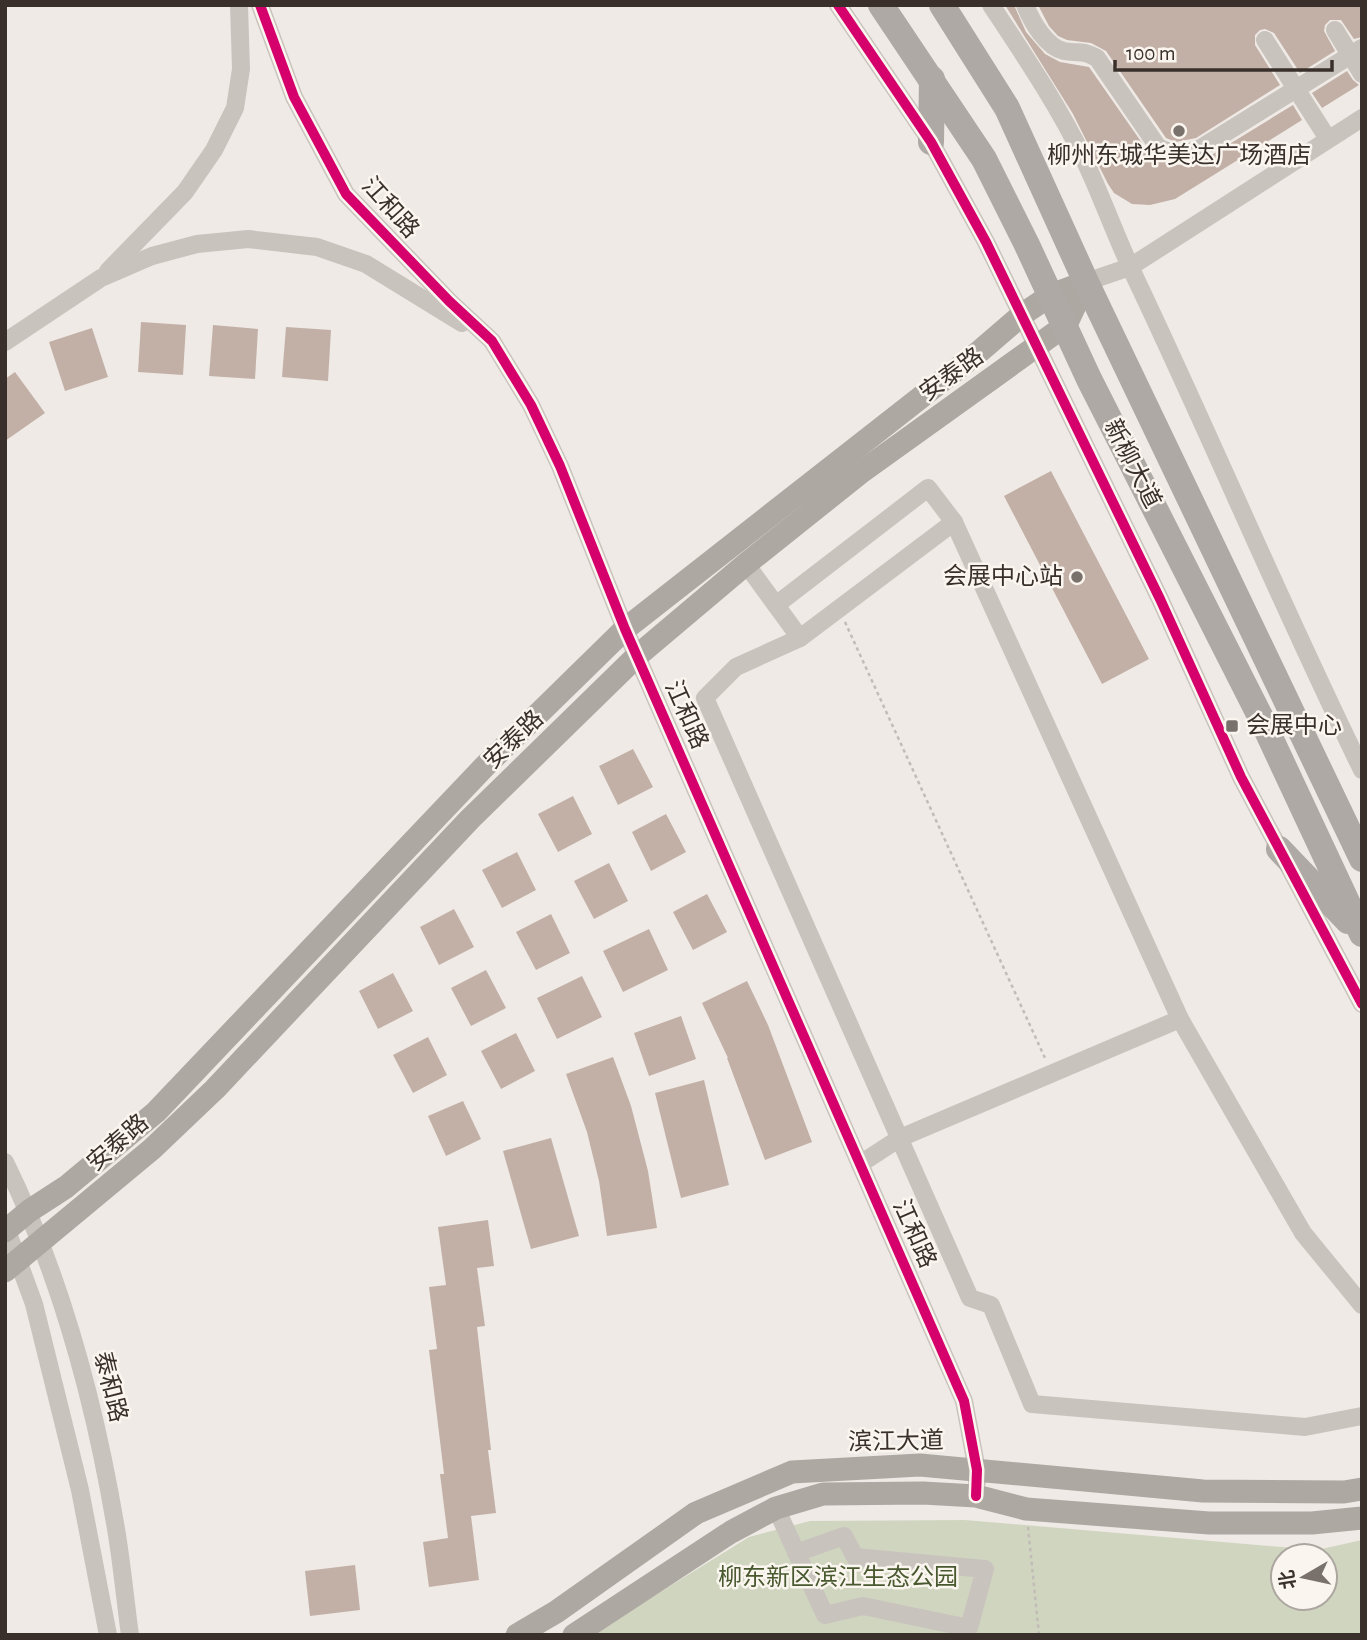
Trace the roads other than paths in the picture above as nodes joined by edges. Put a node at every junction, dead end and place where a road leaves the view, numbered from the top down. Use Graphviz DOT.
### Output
graph roads {
  1 [pos="239,5"];
  2 [pos="260,5"];
  3 [pos="838,5"];
  4 [pos="881,5"];
  5 [pos="942,5"];
  6 [pos="991,5"];
  7 [pos="1025,5"];
  8 [pos="1335,30"];
  9 [pos="1265,40"];
  10 [pos="1356,51"];
  11 [pos="1362,74"];
  12 [pos="932,79"];
  13 [pos="1296,89"];
  14 [pos="1362,118"];
  15 [pos="1328,139"];
  16 [pos="931,142"];
  17 [pos="1130,267"];
  18 [pos="101,278"];
  19 [pos="1086,282"];
  20 [pos="1051,295"];
  21 [pos="1023,314"];
  22 [pos="1066,325"];
  23 [pos="492,341"];
  24 [pos="5,342"];
  25 [pos="1036,344"];
  26 [pos="954,522"];
  27 [pos="746,564"];
  28 [pos="776,605"];
  29 [pos="625,629"];
  30 [pos="800,638"];
  31 [pos="637,656"];
  32 [pos="1362,770"];
  33 [pos="1279,849"];
  34 [pos="1362,859"];
  35 [pos="1362,935"];
  36 [pos="1362,1004"];
  37 [pos="1180,1019"];
  38 [pos="900,1138"];
  39 [pos="5,1161"];
  40 [pos="860,1164"];
  41 [pos="29,1211"];
  42 [pos="6,1228"];
  43 [pos="41,1243"];
  44 [pos="12,1265"];
  45 [pos="1362,1305"];
  46 [pos="1362,1416"];
  47 [pos="977,1470"];
  48 [pos="1362,1489"];
  49 [pos="976,1496"];
  50 [pos="776,1508"];
  51 [pos="1362,1518"];
  52 [pos="796,1553"];
  53 [pos="108,1635"];
  54 [pos="130,1635"];
  55 [pos="517,1635"];
  56 [pos="574,1635"];
  1 -- 18 [label="street"];
  2 -- 23 [label="street, 江和路"];
  3 -- 16 [label="street"];
  4 -- 12 [label="highway, 新柳大道"];
  5 -- 19 [label="highway, 新柳大道"];
  6 -- 17 [label="street"];
  7 -- 13 [label="street"];
  8 -- 10 [label="street"];
  9 -- 13 [label="street"];
  10 -- 11 [label="street"];
  10 -- 13 [label="street"];
  12 -- 16 [label="highway"];
  12 -- 20 [label="highway, 新柳大道"];
  13 -- 15 [label="street"];
  14 -- 15 [label="street, 安泰路"];
  15 -- 17 [label="street, 安泰路"];
  16 -- 21 [label="street"];
  17 -- 19 [label="street, 安泰路"];
  17 -- 32 [label="street"];
  18 -- 23 [label="street"];
  18 -- 24 [label="street"];
  19 -- 20 [label="main road, 安泰路"];
  19 -- 22 [label="main road"];
  19 -- 34 [label="highway, 新柳大道"];
  20 -- 21 [label="main road, 安泰路"];
  20 -- 22 [label="highway, 新柳大道"];
  21 -- 25 [label="street"];
  21 -- 29 [label="main road, 安泰路"];
  22 -- 25 [label="main road, 安泰路"];
  22 -- 35 [label="highway, 新柳大道"];
  23 -- 29 [label="street, 江和路"];
  25 -- 27 [label="main road, 安泰路"];
  25 -- 33 [label="street"];
  26 -- 28 [label="street"];
  26 -- 30 [label="street"];
  26 -- 37 [label="street"];
  27 -- 28 [label="street"];
  27 -- 31 [label="main road, 安泰路"];
  28 -- 30 [label="street"];
  29 -- 31 [label="street, 江和路"];
  29 -- 41 [label="main road, 安泰路"];
  30 -- 38 [label="street"];
  31 -- 40 [label="street, 江和路"];
  31 -- 43 [label="main road, 安泰路"];
  33 -- 35 [label="highway"];
  33 -- 36 [label="street"];
  37 -- 38 [label="street"];
  37 -- 45 [label="street"];
  38 -- 40 [label="street"];
  38 -- 46 [label="street"];
  39 -- 41 [label="street, 泰和路"];
  40 -- 47 [label="street, 江和路"];
  41 -- 42 [label="main road, 安泰路"];
  41 -- 43 [label="street, 泰和路"];
  42 -- 44 [label="street"];
  43 -- 44 [label="main road, 安泰路"];
  43 -- 54 [label="street, 泰和路"];
  44 -- 53 [label="street"];
  47 -- 48 [label="main road, 滨江大道"];
  47 -- 49 [label="street, 江和路"];
  47 -- 55 [label="main road, 滨江大道"];
  49 -- 50 [label="main road, 滨江大道"];
  49 -- 51 [label="main road, 滨江大道"];
  50 -- 52 [label="street"];
  50 -- 56 [label="main road, 滨江大道"];
  52 -- 52 [label="street"];
}
